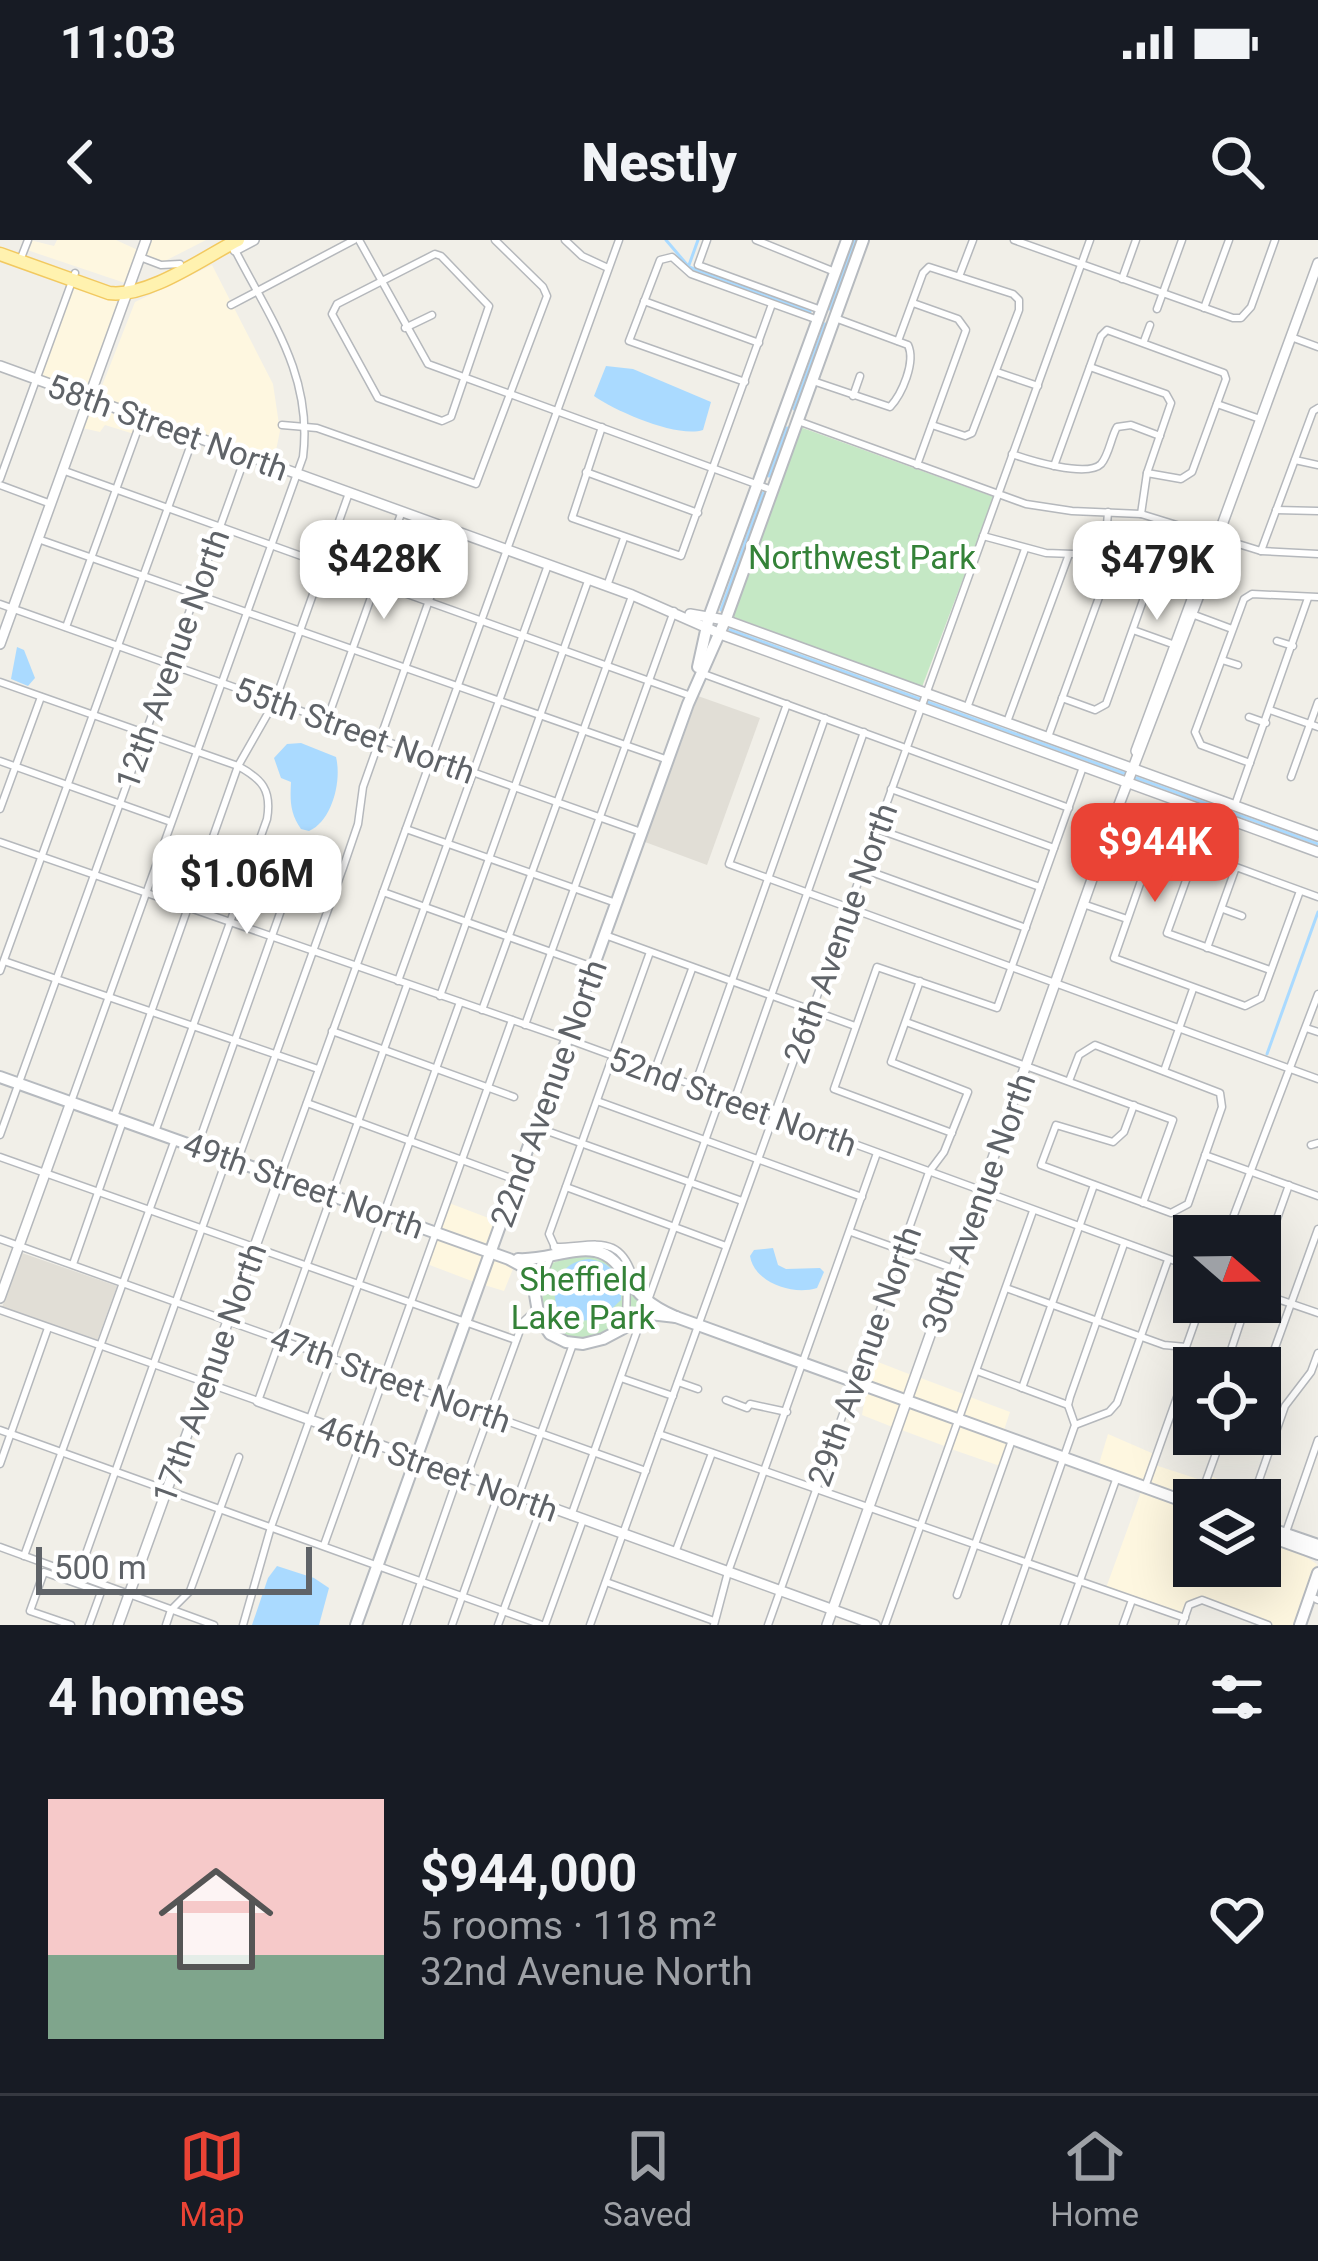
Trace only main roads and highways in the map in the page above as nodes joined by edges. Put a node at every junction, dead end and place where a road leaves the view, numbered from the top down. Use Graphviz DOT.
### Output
graph roads {
  1 [pos="847,240"];
  2 [pos="863,240"];
  3 [pos="232,243"];
  4 [pos="0,250"];
  5 [pos="24,252"];
  6 [pos="128,291"];
  7 [pos="712,626"];
  8 [pos="691,696"];
  9 [pos="0,1077"];
  10 [pos="490,1252"];
  11 [pos="509,1259"];
  12 [pos="676,1317"];
  13 [pos="1173,1495"];
  14 [pos="1281,1536"];
  15 [pos="1318,1549"];
  16 [pos="1318,1573"];
  17 [pos="1317,1597"];
  18 [pos="356,1625"];
  19 [pos="1302,1625"];
  1 -- 7 [label="main road, 22nd Avenue North"];
  2 -- 7 [label="main road, 22nd Avenue North"];
  3 -- 6 [label="main road"];
  3 -- 6 [label="main road"];
  4 -- 5 [label="main road"];
  5 -- 6 [label="main road"];
  7 -- 8 [label="main road, 22nd Avenue North"];
  7 -- 8 [label="main road, 22nd Avenue North"];
  8 -- 10 [label="main road, 22nd Avenue North"];
  9 -- 10 [label="main road, 49th Street North"];
  10 -- 11 [label="main road, 49th Street North"];
  10 -- 18 [label="main road, 22nd Avenue North"];
  11 -- 12 [label="main road"];
  11 -- 12 [label="main road"];
  12 -- 13 [label="main road"];
  14 -- 15 [label="main road"];
  16 -- 19 [label="main road"];
  17 -- 19 [label="main road"];
}
